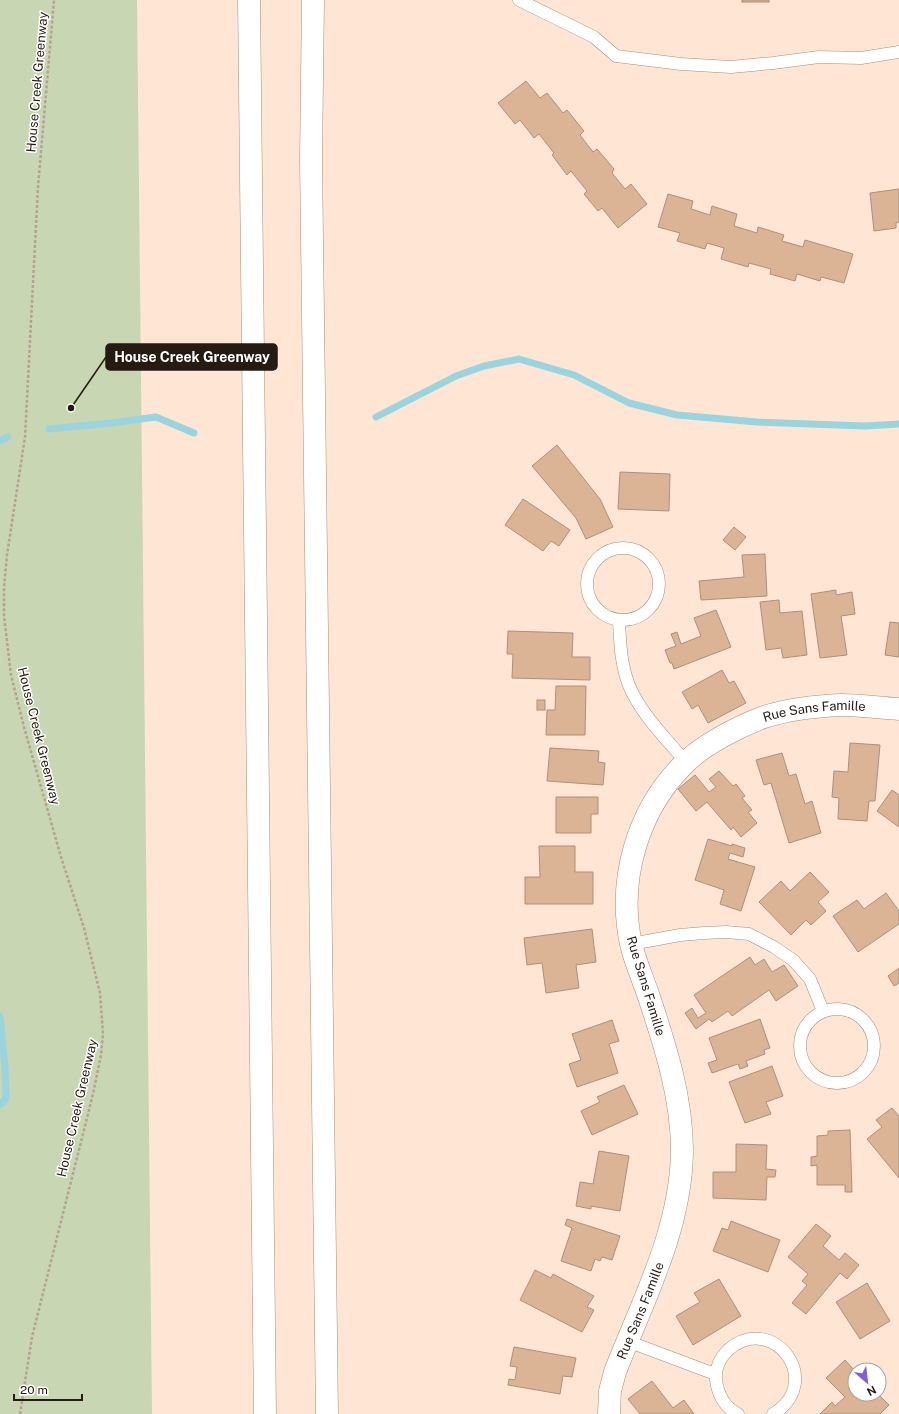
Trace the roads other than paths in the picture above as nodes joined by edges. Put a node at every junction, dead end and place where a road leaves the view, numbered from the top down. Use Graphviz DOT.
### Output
graph roads {
  1 [pos="250,0"];
  2 [pos="313,0"];
  3 [pos="519,0"];
  4 [pos="899,52"];
  5 [pos="619,620"];
  6 [pos="899,709"];
  7 [pos="686,762"];
  8 [pos="631,944"];
  9 [pos="823,1011"];
  10 [pos="627,1341"];
  11 [pos="715,1374"];
  12 [pos="265,1414"];
  13 [pos="327,1414"];
  14 [pos="609,1414"];
  15 [pos="738,1414"];
  16 [pos="773,1414"];
  1 -- 12 [label="main road"];
  2 -- 13 [label="main road"];
  3 -- 4 [label="lane"];
  5 -- 5 [label="lane"];
  5 -- 7 [label="lane"];
  6 -- 7 [label="main road, Rue Sans Famille"];
  7 -- 8 [label="main road, Rue Sans Famille"];
  8 -- 9 [label="lane"];
  8 -- 10 [label="main road, Rue Sans Famille"];
  9 -- 9 [label="lane"];
  10 -- 11 [label="lane"];
  10 -- 14 [label="main road, Rue Sans Famille"];
  11 -- 15 [label="lane"];
  11 -- 16 [label="lane"];
}
